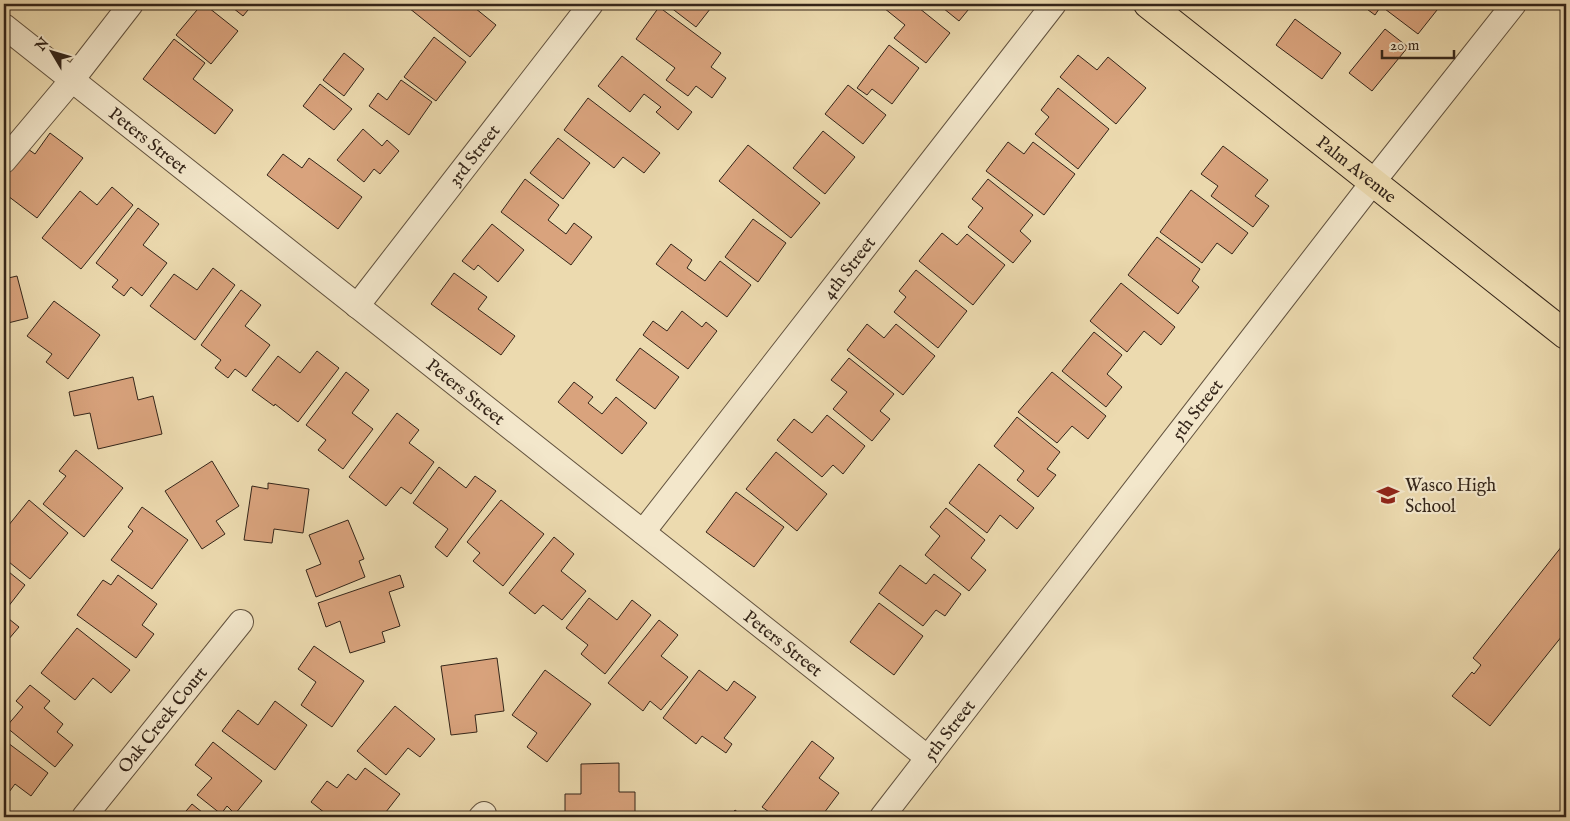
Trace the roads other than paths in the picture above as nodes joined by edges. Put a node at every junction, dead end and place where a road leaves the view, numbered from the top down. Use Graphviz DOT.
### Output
graph roads {
  1 [pos="131,4"];
  2 [pos="591,4"];
  3 [pos="1054,4"];
  4 [pos="1148,4"];
  5 [pos="1514,4"];
  6 [pos="4,26"];
  7 [pos="72,80"];
  8 [pos="4,161"];
  9 [pos="1373,182"];
  10 [pos="357,306"];
  11 [pos="1566,335"];
  12 [pos="643,532"];
  13 [pos="241,622"];
  14 [pos="928,758"];
  15 [pos="84,817"];
  16 [pos="882,817"];
  1 -- 7 [label="street"];
  2 -- 10 [label="street, 3rd Street"];
  3 -- 12 [label="street, 4th Street"];
  4 -- 9 [label="main road, Palm Avenue"];
  5 -- 9 [label="street, 5th Street"];
  6 -- 7 [label="street, Peters Street"];
  7 -- 8 [label="street"];
  7 -- 10 [label="street, Peters Street"];
  9 -- 11 [label="main road, Palm Avenue"];
  9 -- 14 [label="street, 5th Street"];
  10 -- 12 [label="street, Peters Street"];
  12 -- 14 [label="street, Peters Street"];
  13 -- 15 [label="street, Oak Creek Court"];
  14 -- 16 [label="street, 5th Street"];
}
